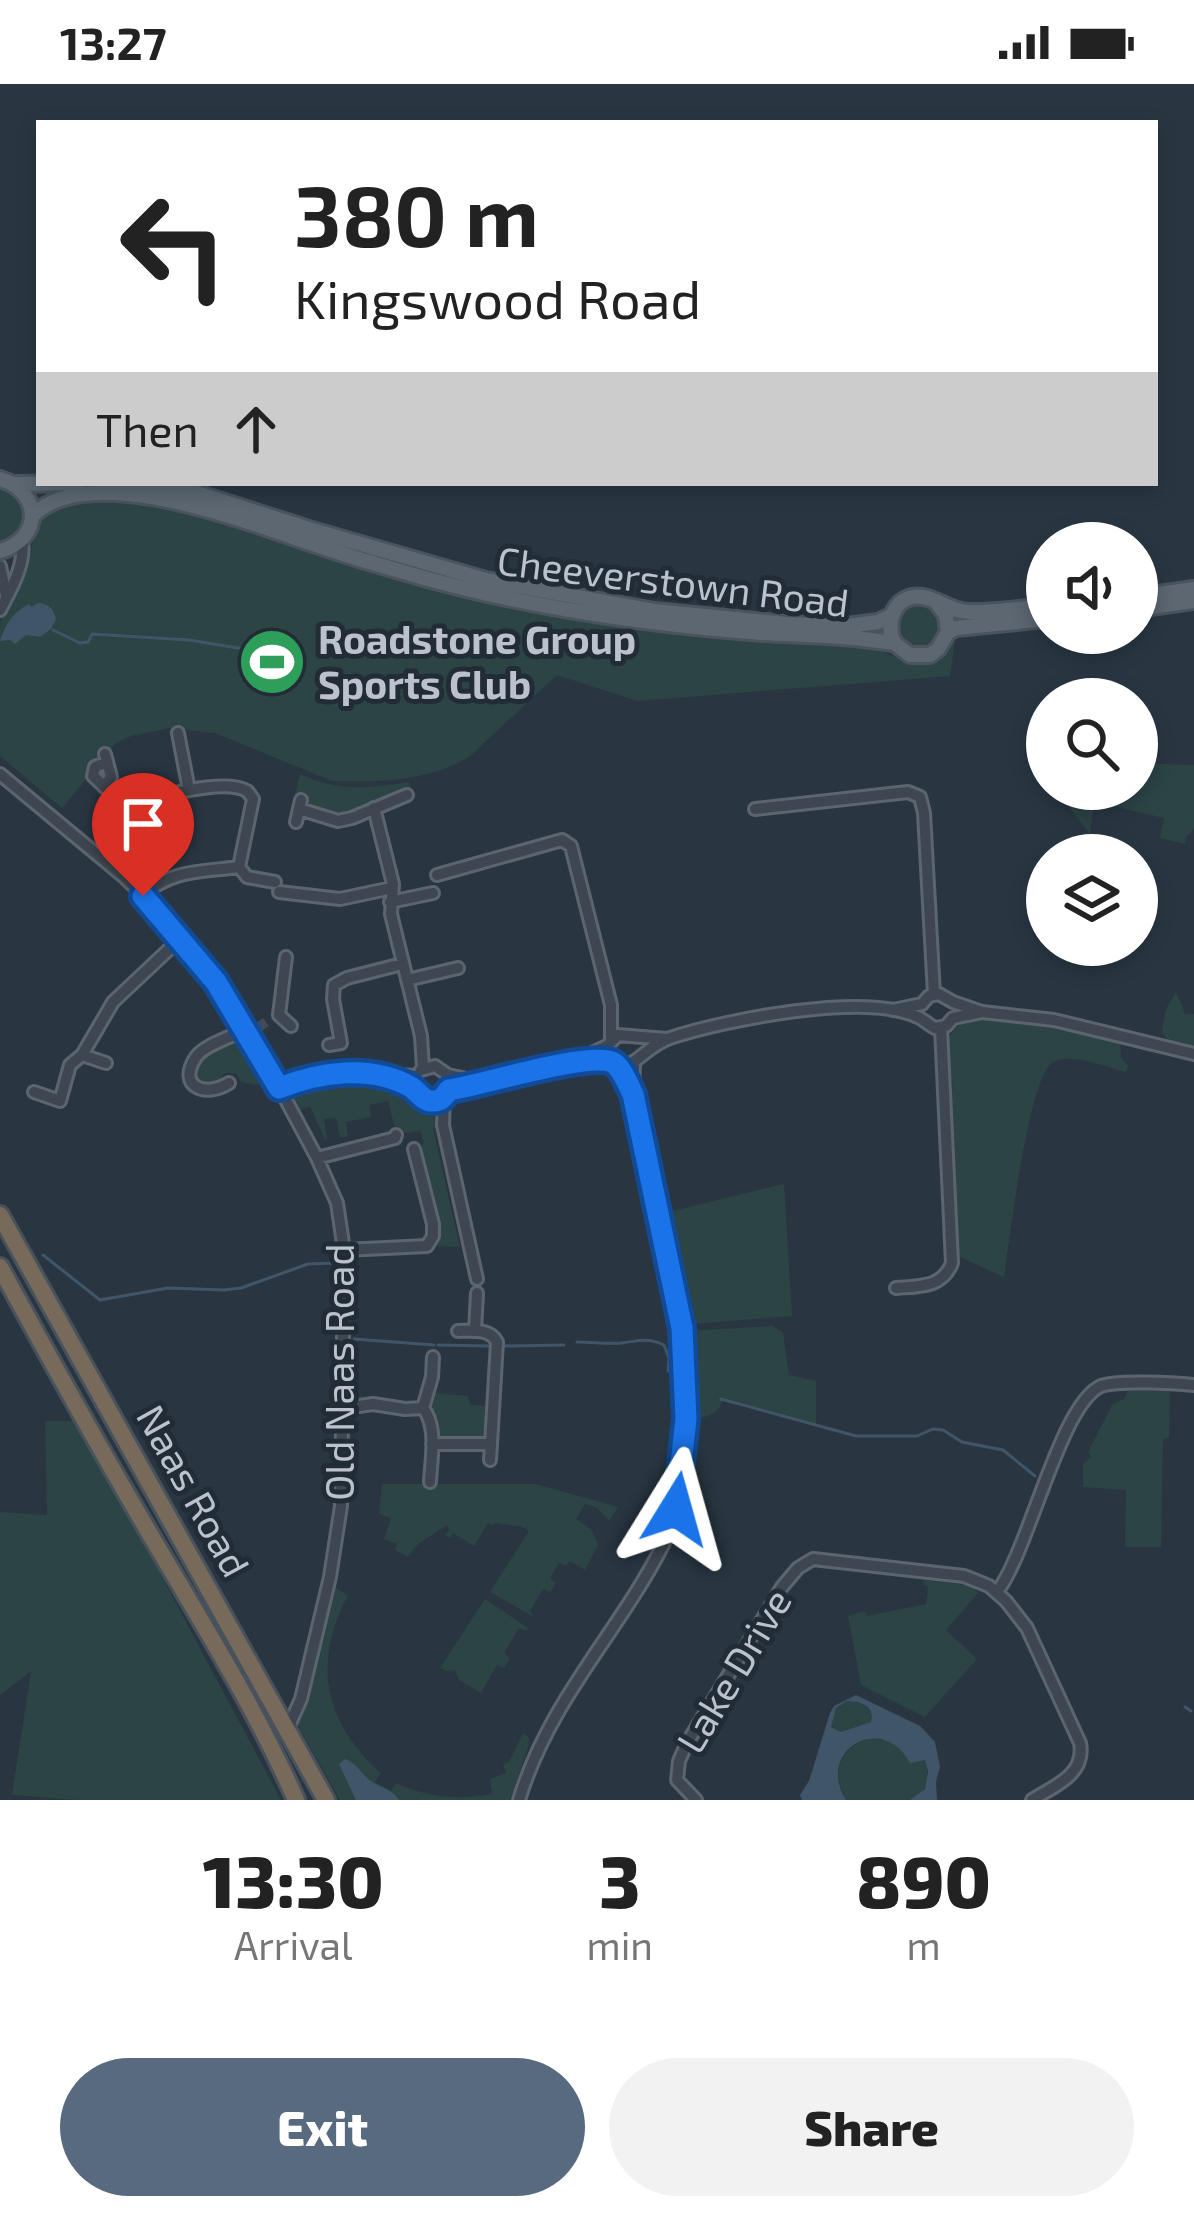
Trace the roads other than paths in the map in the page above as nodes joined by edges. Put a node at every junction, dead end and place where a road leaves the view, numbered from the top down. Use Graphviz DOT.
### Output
graph roads {
  1 [pos="8,481"];
  2 [pos="164,486"];
  3 [pos="32,516"];
  4 [pos="22,540"];
  5 [pos="0,551"];
  6 [pos="0,566"];
  7 [pos="1194,589"];
  8 [pos="1158,594"];
  9 [pos="1194,601"];
  10 [pos="936,602"];
  11 [pos="3,604"];
  12 [pos="1158,606"];
  13 [pos="1026,608"];
  14 [pos="891,616"];
  15 [pos="1026,621"];
  16 [pos="948,632"];
  17 [pos="893,643"];
  18 [pos="178,733"];
  19 [pos="106,758"];
  20 [pos="0,774"];
  21 [pos="189,790"];
  22 [pos="407,795"];
  23 [pos="374,808"];
  24 [pos="755,809"];
  25 [pos="298,810"];
  26 [pos="239,867"];
  27 [pos="122,868"];
  28 [pos="437,875"];
  29 [pos="306,879"];
  30 [pos="156,885"];
  31 [pos="433,892"];
  32 [pos="391,895"];
  33 [pos="143,896"];
  34 [pos="304,896"];
  35 [pos="181,938"];
  36 [pos="286,957"];
  37 [pos="402,964"];
  38 [pos="458,968"];
  39 [pos="407,980"];
  40 [pos="934,994"];
  41 [pos="952,1002"];
  42 [pos="922,1004"];
  43 [pos="611,1005"];
  44 [pos="890,1010"];
  45 [pos="982,1012"];
  46 [pos="280,1015"];
  47 [pos="953,1018"];
  48 [pos="922,1019"];
  49 [pos="291,1026"];
  50 [pos="255,1028"];
  51 [pos="941,1028"];
  52 [pos="629,1036"];
  53 [pos="667,1039"];
  54 [pos="609,1042"];
  55 [pos="329,1046"];
  56 [pos="1194,1054"];
  57 [pos="82,1055"];
  58 [pos="637,1058"];
  59 [pos="573,1062"];
  60 [pos="106,1064"];
  61 [pos="614,1064"];
  62 [pos="422,1075"];
  63 [pos="448,1075"];
  64 [pos="229,1083"];
  65 [pos="486,1084"];
  66 [pos="279,1088"];
  67 [pos="34,1092"];
  68 [pos="633,1094"];
  69 [pos="441,1096"];
  70 [pos="361,1129"];
  71 [pos="397,1135"];
  72 [pos="366,1144"];
  73 [pos="414,1149"];
  74 [pos="317,1158"];
  75 [pos="0,1215"];
  76 [pos="344,1250"];
  77 [pos="0,1267"];
  78 [pos="477,1279"];
  79 [pos="896,1288"];
  80 [pos="477,1293"];
  81 [pos="458,1331"];
  82 [pos="475,1331"];
  83 [pos="433,1357"];
  84 [pos="1193,1384"];
  85 [pos="344,1408"];
  86 [pos="423,1408"];
  87 [pos="432,1444"];
  88 [pos="490,1444"];
  89 [pos="490,1460"];
  90 [pos="430,1482"];
  91 [pos="997,1592"];
  92 [pos="288,1728"];
  93 [pos="326,1797"];
  94 [pos="292,1800"];
  95 [pos="519,1800"];
  96 [pos="696,1800"];
  97 [pos="1032,1800"];
  1 -- 3 [label="main road"];
  2 -- 14 [label="main road, Cheeverstown Road"];
  3 -- 4 [label="main road"];
  3 -- 17 [label="main road, Cheeverstown Road"];
  4 -- 5 [label="main road"];
  4 -- 11 [label="street"];
  6 -- 11 [label="street"];
  7 -- 8 [label="main road"];
  9 -- 12 [label="main road"];
  10 -- 13 [label="main road, Cheeverstown Road"];
  10 -- 14 [label="main road, Cheeverstown Road"];
  10 -- 16 [label="main road"];
  14 -- 17 [label="main road, Cheeverstown Road"];
  15 -- 16 [label="main road, Cheeverstown Road"];
  16 -- 17 [label="main road, Cheeverstown Road"];
  18 -- 21 [label="street"];
  19 -- 21 [label="street"];
  20 -- 33 [label="street, Old Naas Road"];
  21 -- 26 [label="street"];
  22 -- 23 [label="street"];
  23 -- 25 [label="street"];
  23 -- 32 [label="street"];
  24 -- 40 [label="street"];
  26 -- 30 [label="street"];
  26 -- 34 [label="street"];
  27 -- 30 [label="street"];
  28 -- 43 [label="street"];
  29 -- 34 [label="street"];
  30 -- 33 [label="street"];
  31 -- 32 [label="street"];
  32 -- 34 [label="street"];
  32 -- 37 [label="street"];
  33 -- 35 [label="street, Old Naas Road"];
  35 -- 50 [label="street, Old Naas Road"];
  35 -- 57 [label="street"];
  36 -- 46 [label="street"];
  37 -- 39 [label="street"];
  37 -- 55 [label="street"];
  38 -- 39 [label="street"];
  39 -- 62 [label="street"];
  40 -- 41 [label="street"];
  40 -- 42 [label="street"];
  41 -- 45 [label="street"];
  41 -- 47 [label="street"];
  42 -- 44 [label="street"];
  42 -- 48 [label="street"];
  43 -- 52 [label="street"];
  43 -- 54 [label="street"];
  44 -- 48 [label="street"];
  44 -- 53 [label="street"];
  45 -- 47 [label="street"];
  45 -- 56 [label="street"];
  46 -- 49 [label="street"];
  46 -- 50 [label="street"];
  47 -- 51 [label="street"];
  48 -- 51 [label="street"];
  50 -- 64 [label="street"];
  50 -- 66 [label="street, Old Naas Road"];
  51 -- 79 [label="street"];
  52 -- 53 [label="street"];
  52 -- 54 [label="street"];
  52 -- 58 [label="street"];
  53 -- 58 [label="street"];
  54 -- 59 [label="street"];
  54 -- 61 [label="street"];
  57 -- 60 [label="street"];
  57 -- 67 [label="street"];
  58 -- 61 [label="street"];
  58 -- 68 [label="street"];
  59 -- 61 [label="street"];
  59 -- 65 [label="street"];
  61 -- 68 [label="street"];
  62 -- 63 [label="street"];
  62 -- 66 [label="street"];
  62 -- 69 [label="street"];
  63 -- 65 [label="street"];
  63 -- 69 [label="street"];
  65 -- 69 [label="street"];
  66 -- 74 [label="street, Old Naas Road"];
  68 -- 95 [label="street"];
  69 -- 78 [label="street"];
  70 -- 72 [label="street"];
  71 -- 72 [label="street"];
  72 -- 74 [label="street"];
  73 -- 76 [label="street"];
  74 -- 76 [label="street, Old Naas Road"];
  75 -- 92 [label="highway, Naas Road"];
  76 -- 85 [label="street, Old Naas Road"];
  77 -- 94 [label="highway, Naas Road"];
  80 -- 82 [label="street"];
  81 -- 82 [label="street"];
  82 -- 88 [label="street"];
  83 -- 86 [label="street"];
  84 -- 91 [label="street"];
  85 -- 86 [label="street"];
  85 -- 92 [label="street, Old Naas Road"];
  86 -- 87 [label="street"];
  87 -- 88 [label="street"];
  87 -- 90 [label="street"];
  88 -- 89 [label="street"];
  91 -- 96 [label="street, Lake Drive"];
  91 -- 97 [label="street"];
  92 -- 93 [label="highway, Naas Road"];
}
